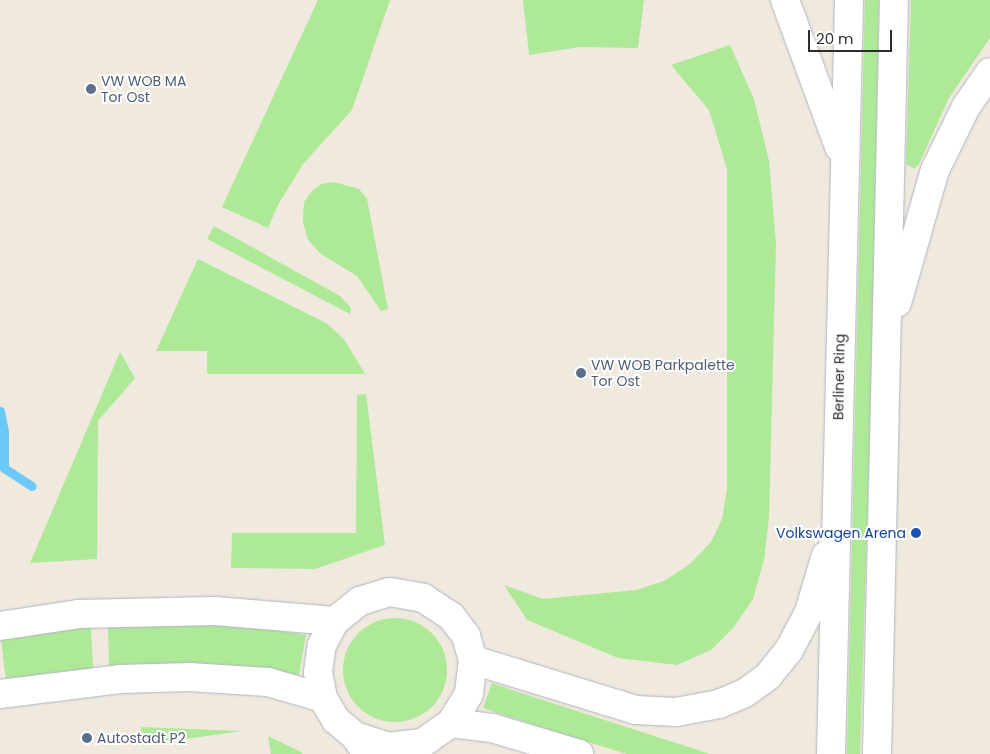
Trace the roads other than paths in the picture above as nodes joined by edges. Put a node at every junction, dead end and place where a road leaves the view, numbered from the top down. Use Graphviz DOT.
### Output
graph roads {
  1 [pos="784,0"];
  2 [pos="849,0"];
  3 [pos="894,0"];
  4 [pos="990,72"];
  5 [pos="844,161"];
  6 [pos="887,338"];
  7 [pos="836,525"];
  8 [pos="335,621"];
  9 [pos="0,626"];
  10 [pos="473,660"];
  11 [pos="0,694"];
  12 [pos="323,698"];
  13 [pos="452,723"];
  14 [pos="361,745"];
  15 [pos="418,748"];
  16 [pos="579,754"];
  17 [pos="830,754"];
  18 [pos="877,754"];
  1 -- 5 [label="main road"];
  2 -- 5 [label="main road, Berliner Ring"];
  3 -- 6 [label="main road"];
  4 -- 6 [label="main road"];
  5 -- 7 [label="main road, Berliner Ring"];
  6 -- 18 [label="main road"];
  7 -- 10 [label="main road"];
  7 -- 17 [label="main road, Berliner Ring"];
  8 -- 9 [label="main road"];
  8 -- 10 [label="main road"];
  8 -- 12 [label="main road"];
  10 -- 13 [label="main road"];
  11 -- 12 [label="main road"];
  12 -- 14 [label="main road"];
  13 -- 15 [label="main road"];
  13 -- 16 [label="main road"];
  14 -- 15 [label="main road"];
}
